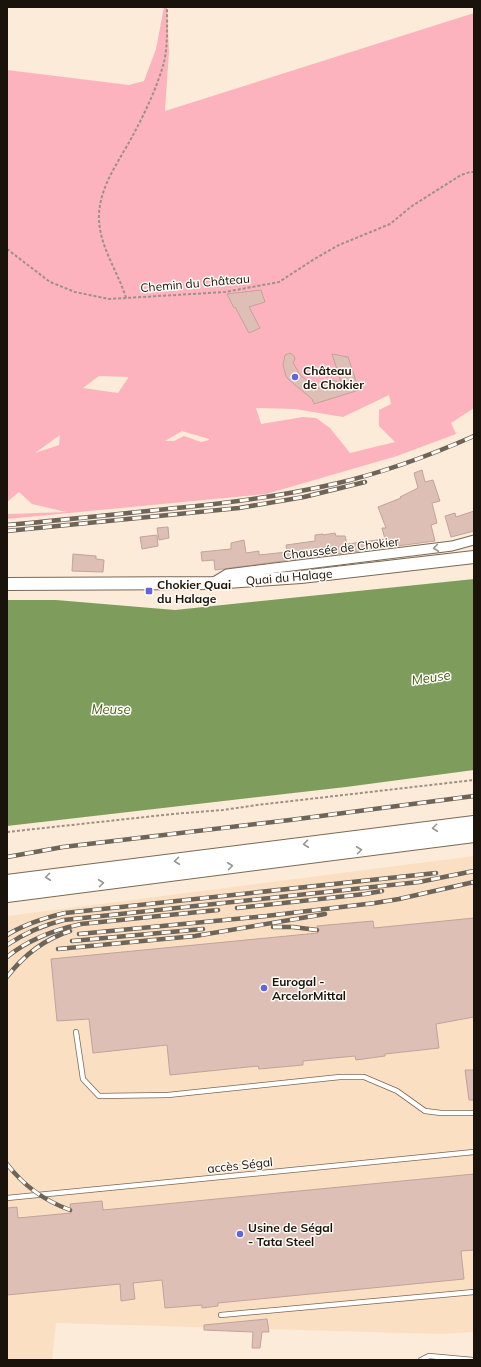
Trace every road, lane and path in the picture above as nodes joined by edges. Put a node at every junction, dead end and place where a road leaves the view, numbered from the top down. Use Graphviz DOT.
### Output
graph roads {
  1 [pos="166,7"];
  2 [pos="474,172"];
  3 [pos="7,249"];
  4 [pos="126,298"];
  5 [pos="474,540"];
  6 [pos="474,557"];
  7 [pos="214,582"];
  8 [pos="7,584"];
  9 [pos="474,780"];
  10 [pos="474,823"];
  11 [pos="7,832"];
  12 [pos="474,835"];
  13 [pos="7,882"];
  14 [pos="7,895"];
  15 [pos="76,1032"];
  16 [pos="474,1113"];
  17 [pos="474,1152"];
  18 [pos="7,1198"];
  19 [pos="474,1292"];
  20 [pos="222,1315"];
  21 [pos="421,1360"];
  22 [pos="473,1360"];
  1 -- 4 [label="path"];
  2 -- 4 [label="path, Chemin du Château"];
  3 -- 4 [label="path, Chemin du Château"];
  5 -- 7 [label="street, Chaussée de Chokier, one-way"];
  6 -- 7 [label="main road, Quai du Halage"];
  7 -- 8 [label="main road, Quai du Halage"];
  9 -- 11 [label="path"];
  10 -- 13 [label="highway, one-way"];
  14 -- 12 [label="highway, one-way"];
  15 -- 16 [label="lane"];
  17 -- 18 [label="lane, accès Ségal"];
  19 -- 20 [label="lane"];
  21 -- 22 [label="lane"];
}
